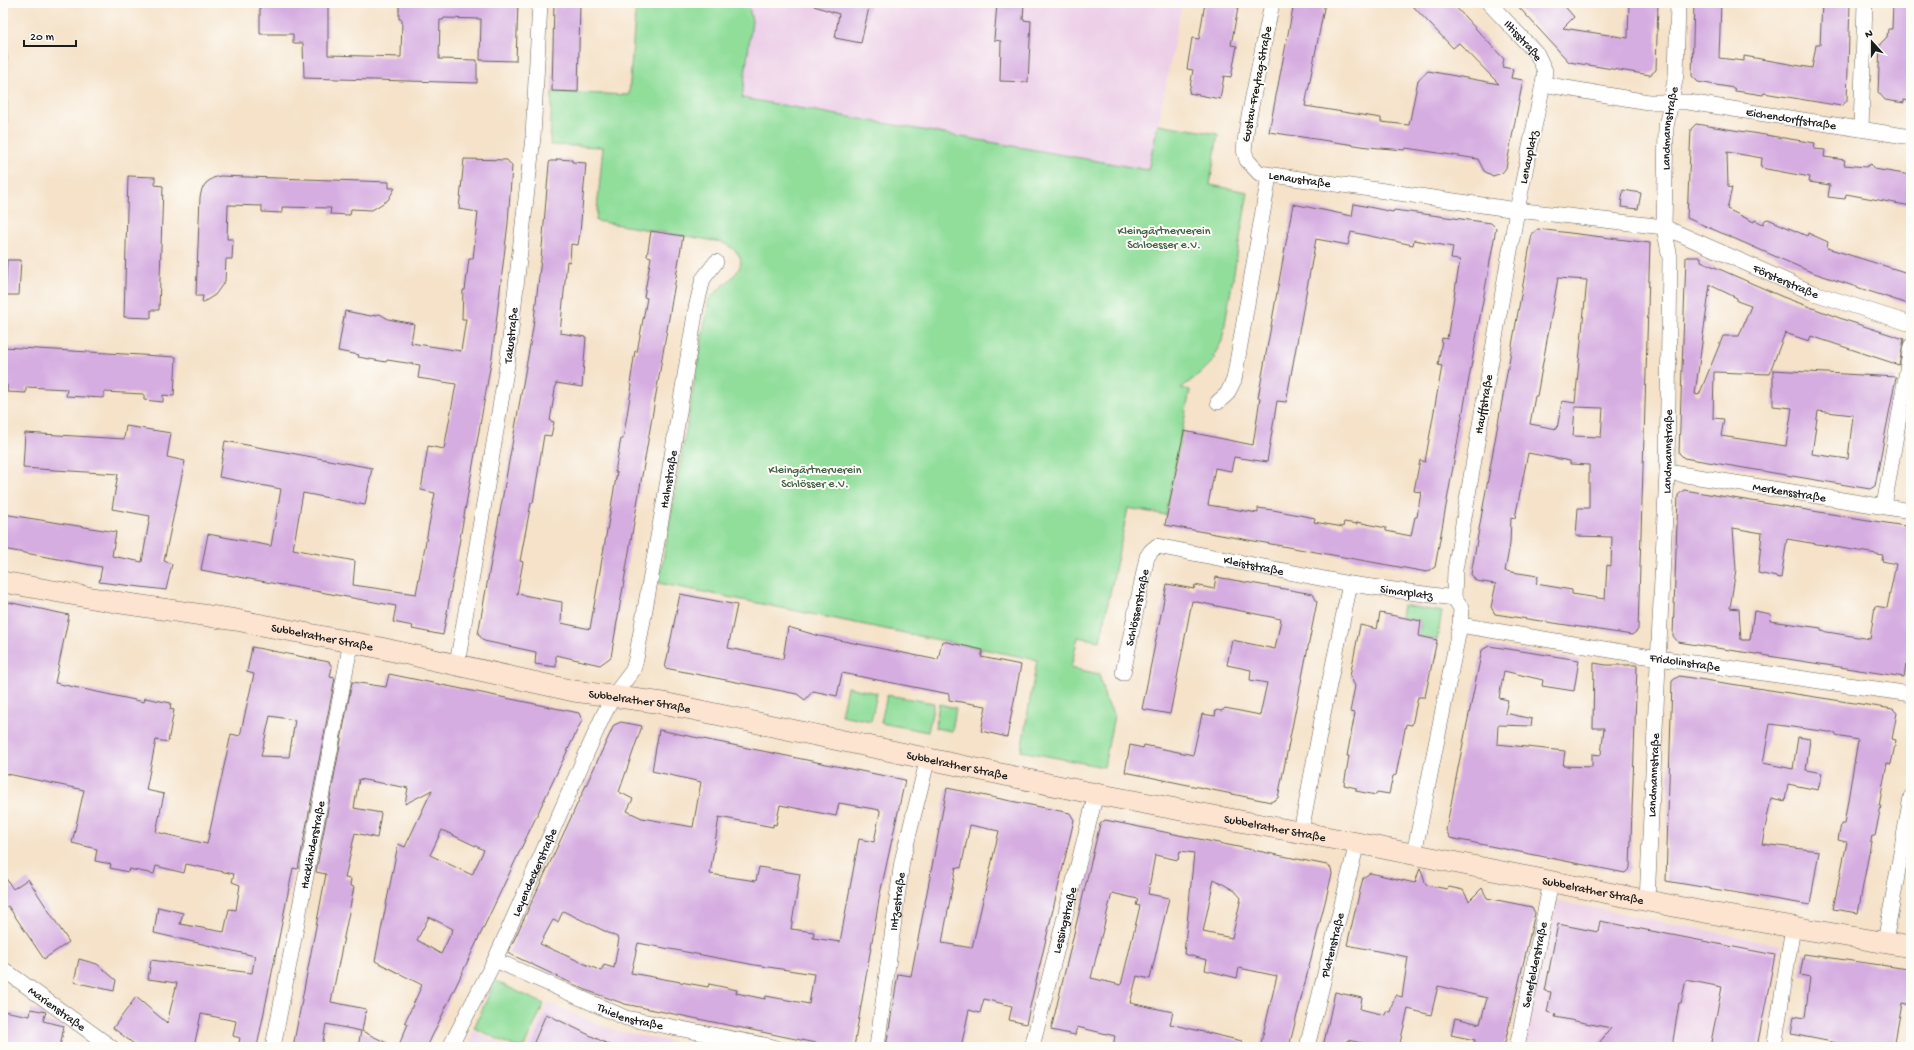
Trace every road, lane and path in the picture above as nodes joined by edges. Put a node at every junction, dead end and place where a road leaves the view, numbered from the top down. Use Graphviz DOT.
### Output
graph roads {
  1 [pos="540,3"];
  2 [pos="1272,3"];
  3 [pos="1489,3"];
  4 [pos="1678,3"];
  5 [pos="1866,3"];
  6 [pos="1543,84"];
  7 [pos="1671,102"];
  8 [pos="1861,129"];
  9 [pos="1911,137"];
  10 [pos="1269,176"];
  11 [pos="1517,210"];
  12 [pos="1664,227"];
  13 [pos="716,262"];
  14 [pos="1911,324"];
  15 [pos="1911,346"];
  16 [pos="1218,402"];
  17 [pos="1667,472"];
  18 [pos="1884,506"];
  19 [pos="1911,511"];
  20 [pos="1157,546"];
  21 [pos="3,582"];
  22 [pos="1350,584"];
  23 [pos="1454,598"];
  24 [pos="1460,625"];
  25 [pos="351,642"];
  26 [pos="1658,658"];
  27 [pos="457,665"];
  28 [pos="1123,672"];
  29 [pos="1911,694"];
  30 [pos="614,695"];
  31 [pos="928,758"];
  32 [pos="1096,794"];
  33 [pos="1911,797"];
  34 [pos="1301,832"];
  35 [pos="1357,843"];
  36 [pos="1414,854"];
  37 [pos="1551,882"];
  38 [pos="1647,901"];
  39 [pos="1793,927"];
  40 [pos="1885,942"];
  41 [pos="1911,947"];
  42 [pos="495,960"];
  43 [pos="3,969"];
  44 [pos="111,1047"];
  45 [pos="274,1047"];
  46 [pos="450,1047"];
  47 [pos="774,1047"];
  48 [pos="877,1047"];
  49 [pos="1032,1047"];
  50 [pos="1307,1047"];
  51 [pos="1517,1047"];
  52 [pos="1774,1047"];
  1 -- 27 [label="street, Takustraße"];
  2 -- 10 [label="street, Gustav-Freytag-Straße"];
  3 -- 6 [label="street, Iltisstraße"];
  4 -- 7 [label="street, Landmannstraße"];
  5 -- 8 [label="street"];
  6 -- 7 [label="street"];
  6 -- 11 [label="street, Lenauplatz"];
  7 -- 8 [label="street, Eichendorffstraße"];
  7 -- 12 [label="street, Landmannstraße"];
  8 -- 9 [label="street, Eichendorffstraße"];
  10 -- 11 [label="street, Lenaustraße"];
  10 -- 16 [label="street, Lenaustraße"];
  11 -- 12 [label="street"];
  11 -- 23 [label="street, Hauffstraße"];
  12 -- 14 [label="street, Försterstraße"];
  12 -- 17 [label="street, Landmannstraße"];
  13 -- 30 [label="street, Halmstraße"];
  15 -- 18 [label="street"];
  17 -- 18 [label="street, Merkensstraße"];
  17 -- 26 [label="street, Landmannstraße"];
  18 -- 19 [label="street, Merkensstraße"];
  20 -- 22 [label="street, Kleiststraße"];
  20 -- 28 [label="street, Schlösserstraße"];
  21 -- 25 [label="main road, Subbelrather Straße"];
  22 -- 23 [label="street, Simarplatz"];
  22 -- 34 [label="street"];
  23 -- 24 [label="street"];
  24 -- 26 [label="street, Fridolinstraße"];
  24 -- 36 [label="street"];
  25 -- 27 [label="main road, Subbelrather Straße"];
  25 -- 45 [label="street, Hackländerstraße"];
  26 -- 29 [label="street, Fridolinstraße"];
  26 -- 38 [label="street, Landmannstraße"];
  27 -- 30 [label="main road, Subbelrather Straße"];
  30 -- 31 [label="main road, Subbelrather Straße"];
  30 -- 42 [label="street, Leyendeckerstraße"];
  31 -- 32 [label="main road, Subbelrather Straße"];
  31 -- 48 [label="street, Intzestraße"];
  32 -- 34 [label="main road, Subbelrather Straße"];
  32 -- 49 [label="street, Lessingstraße"];
  33 -- 40 [label="street"];
  34 -- 35 [label="main road, Subbelrather Straße"];
  35 -- 36 [label="main road, Subbelrather Straße"];
  35 -- 50 [label="street, Platenstraße"];
  36 -- 37 [label="main road, Subbelrather Straße"];
  37 -- 38 [label="main road, Subbelrather Straße"];
  37 -- 51 [label="street, Senefelderstraße"];
  38 -- 39 [label="main road, Subbelrather Straße"];
  39 -- 40 [label="main road, Subbelrather Straße"];
  39 -- 52 [label="street"];
  40 -- 41 [label="main road, Subbelrather Straße"];
  42 -- 46 [label="street, Leyendeckerstraße"];
  42 -- 47 [label="street, Thielenstraße"];
  43 -- 44 [label="street, Marienstraße"];
}
